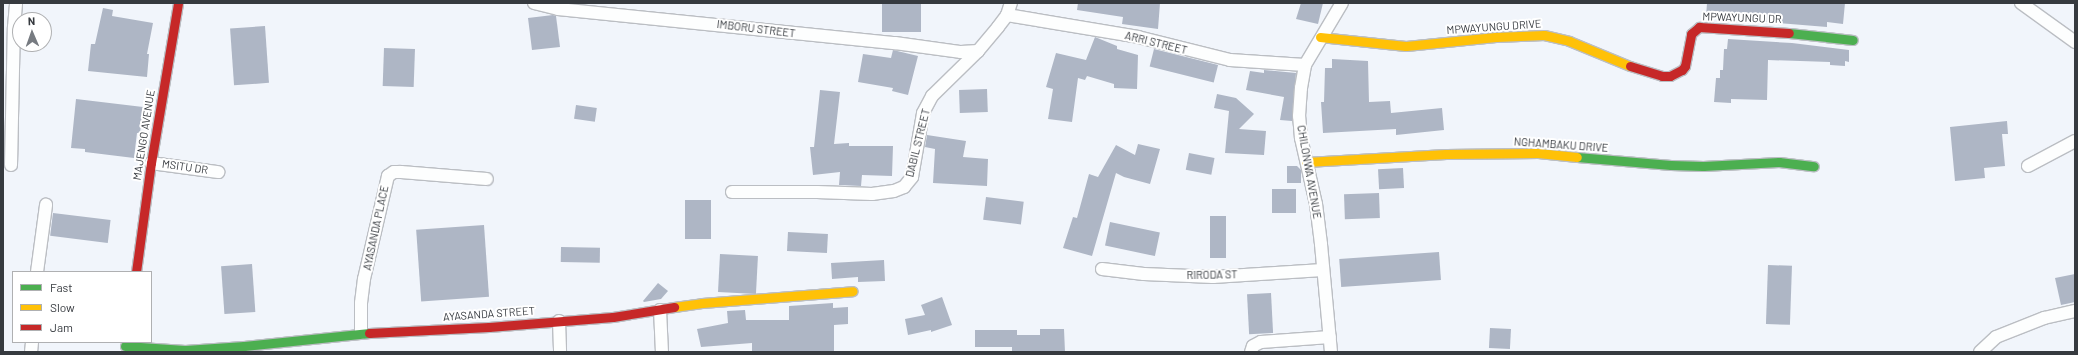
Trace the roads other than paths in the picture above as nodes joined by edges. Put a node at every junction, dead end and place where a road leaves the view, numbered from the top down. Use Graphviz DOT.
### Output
graph roads {
  1 [pos="16,3"];
  2 [pos="178,3"];
  3 [pos="534,3"];
  4 [pos="1011,3"];
  5 [pos="1342,3"];
  6 [pos="2021,3"];
  7 [pos="1007,15"];
  8 [pos="1320,37"];
  9 [pos="1852,40"];
  10 [pos="2075,42"];
  11 [pos="978,51"];
  12 [pos="1305,65"];
  13 [pos="1662,76"];
  14 [pos="7,129"];
  15 [pos="2075,141"];
  16 [pos="1306,162"];
  17 [pos="151,163"];
  18 [pos="11,165"];
  19 [pos="1814,166"];
  20 [pos="2028,166"];
  21 [pos="218,172"];
  22 [pos="487,179"];
  23 [pos="732,192"];
  24 [pos="46,205"];
  25 [pos="1102,269"];
  26 [pos="1323,270"];
  27 [pos="37,271"];
  28 [pos="136,271"];
  29 [pos="853,291"];
  30 [pos="660,310"];
  31 [pos="2075,311"];
  32 [pos="559,321"];
  33 [pos="361,333"];
  34 [pos="1330,337"];
  35 [pos="125,347"];
  36 [pos="560,352"];
  37 [pos="662,352"];
  38 [pos="1251,352"];
  39 [pos="1331,352"];
  40 [pos="1980,352"];
  1 -- 14 [label="street"];
  2 -- 17 [label="street, MAJENGO AVENUE"];
  3 -- 11 [label="street, IMBORU STREET"];
  4 -- 7 [label="street, DABIL STREET"];
  5 -- 8 [label="street, CHILONWA AVENUE"];
  6 -- 10 [label="street"];
  7 -- 11 [label="street, DABIL STREET"];
  7 -- 12 [label="street, ARRI STREET"];
  8 -- 12 [label="street, CHILONWA AVENUE"];
  8 -- 13 [label="street, MPWAYUNGU DRIVE"];
  9 -- 13 [label="street, MPWAYUNGU DR"];
  11 -- 23 [label="street, DABIL STREET"];
  12 -- 16 [label="street, CHILONWA AVENUE"];
  14 -- 18 [label="street"];
  15 -- 20 [label="street"];
  16 -- 19 [label="street, NGHAMBAKU DRIVE"];
  16 -- 26 [label="street, CHILONWA AVENUE"];
  17 -- 21 [label="street, MSITU DR"];
  17 -- 28 [label="street, MAJENGO AVENUE"];
  22 -- 33 [label="street, AYASANDA PLACE"];
  24 -- 27 [label="street"];
  25 -- 26 [label="street, RIRODA ST"];
  26 -- 34 [label="street, CHILONWA AVENUE"];
  29 -- 30 [label="street, AYASANDA STREET"];
  30 -- 32 [label="street, AYASANDA STREET"];
  30 -- 37 [label="street"];
  31 -- 40 [label="street"];
  32 -- 33 [label="street, AYASANDA STREET"];
  32 -- 36 [label="street"];
  33 -- 35 [label="street, AYASANDA STREET"];
  34 -- 38 [label="street"];
  34 -- 39 [label="street, CHILONWA AVENUE"];
}
